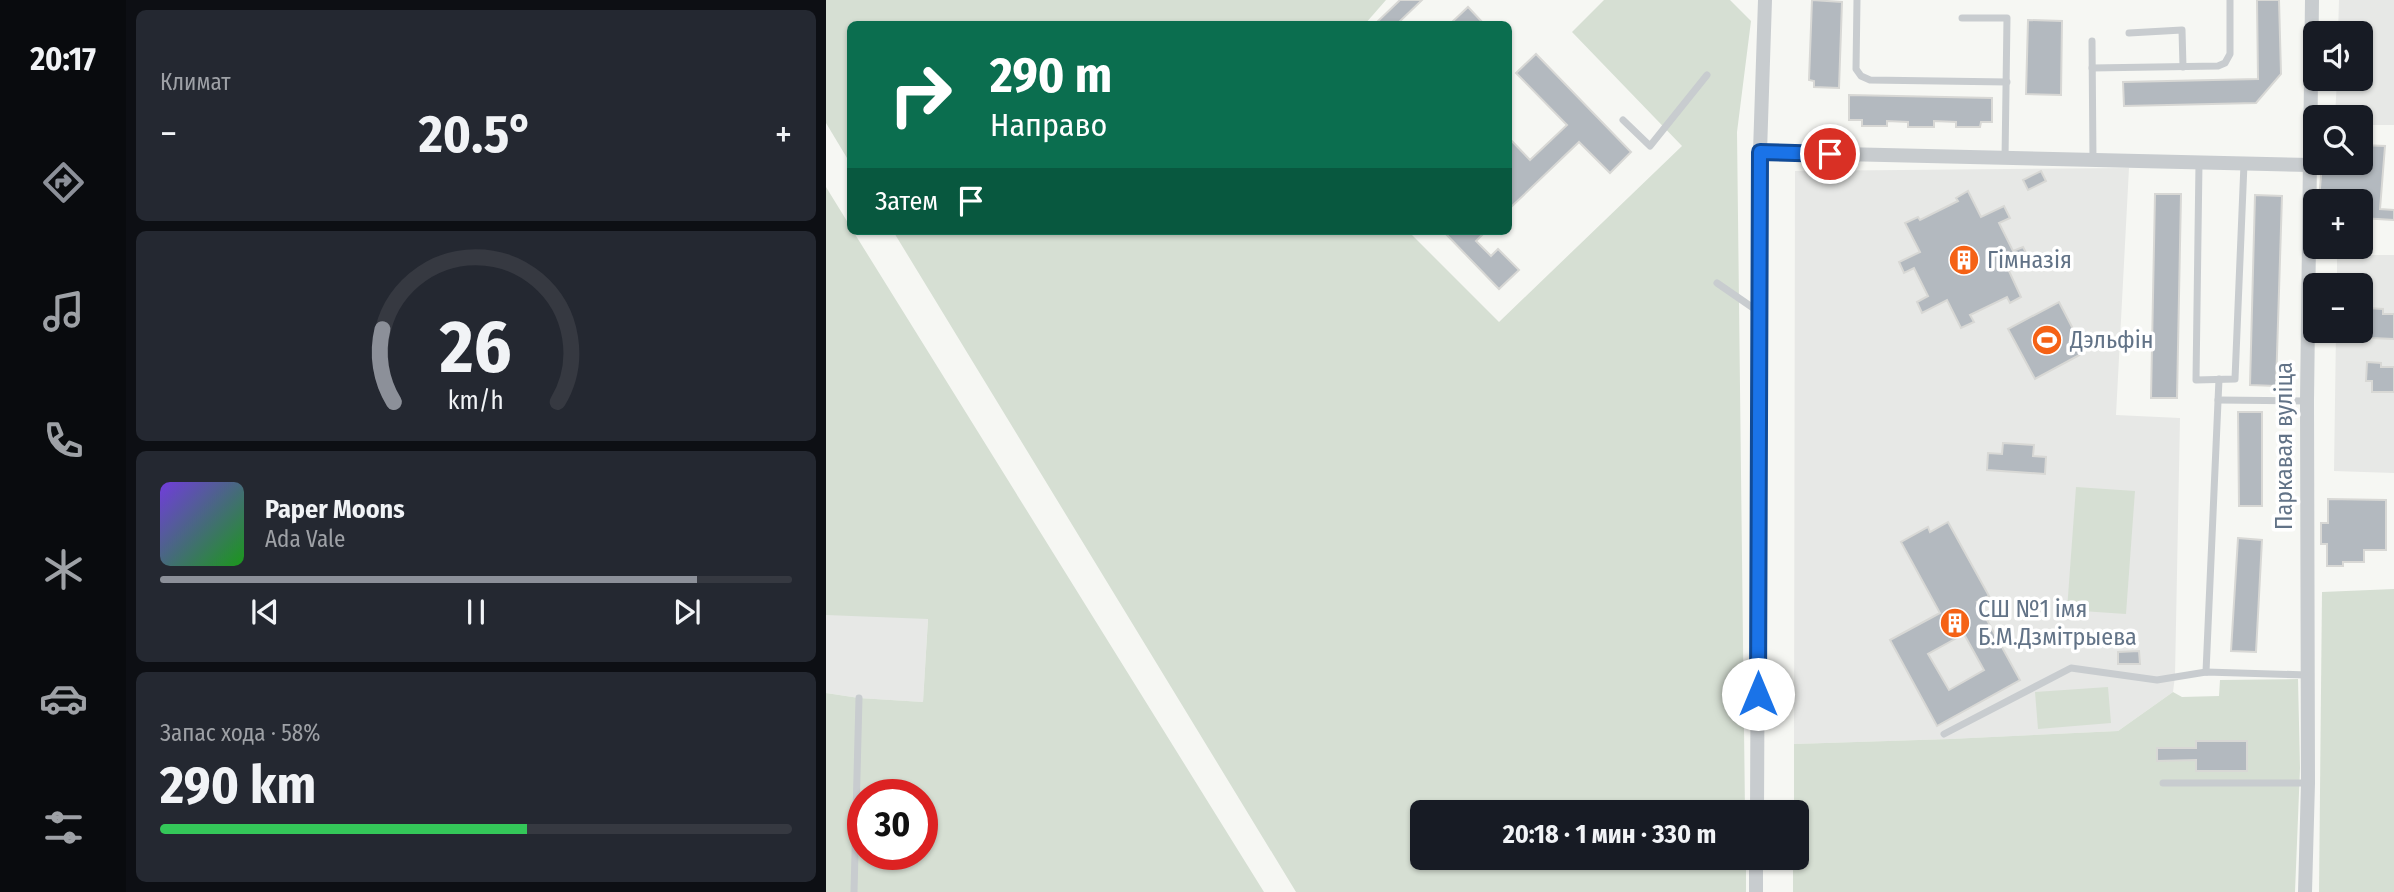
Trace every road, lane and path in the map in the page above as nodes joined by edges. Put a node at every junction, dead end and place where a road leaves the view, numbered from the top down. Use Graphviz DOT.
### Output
graph roads {
  1 [pos="1765,0"];
  2 [pos="1857,0"];
  3 [pos="2230,0"];
  4 [pos="2312,0"];
  5 [pos="1962,18"];
  6 [pos="2129,33"];
  7 [pos="2092,41"];
  8 [pos="2183,67"];
  9 [pos="2092,68"];
  10 [pos="1707,75"];
  11 [pos="2007,82"];
  12 [pos="2311,105"];
  13 [pos="1623,120"];
  14 [pos="1760,152"];
  15 [pos="2005,160"];
  16 [pos="2093,161"];
  17 [pos="2199,163"];
  18 [pos="2244,164"];
  19 [pos="2303,165"];
  20 [pos="2311,175"];
  21 [pos="1717,283"];
  22 [pos="1759,312"];
  23 [pos="2219,379"];
  24 [pos="2218,400"];
  25 [pos="2307,401"];
  26 [pos="2206,672"];
  27 [pos="2306,675"];
  28 [pos="859,698"];
  29 [pos="1944,734"];
  30 [pos="2163,783"];
  31 [pos="2308,783"];
  32 [pos="1757,800"];
  33 [pos="1756,870"];
  34 [pos="854,892"];
  35 [pos="1756,892"];
  36 [pos="2305,892"];
  1 -- 14 [label="street"];
  2 -- 11 [label="lane"];
  3 -- 8 [label="lane"];
  4 -- 12 [label="street, Паркавая вуліца"];
  5 -- 11 [label="lane"];
  6 -- 8 [label="lane"];
  7 -- 9 [label="lane"];
  8 -- 9 [label="lane"];
  9 -- 16 [label="lane"];
  10 -- 13 [label="lane"];
  11 -- 15 [label="lane"];
  14 -- 15 [label="street"];
  14 -- 22 [label="street"];
  15 -- 16 [label="street"];
  16 -- 17 [label="street"];
  17 -- 18 [label="street"];
  17 -- 23 [label="lane"];
  18 -- 19 [label="street"];
  18 -- 23 [label="lane"];
  20 -- 25 [label="street, Паркавая вуліца"];
  21 -- 22 [label="lane"];
  22 -- 32 [label="street"];
  23 -- 24 [label="lane"];
  24 -- 25 [label="lane"];
  24 -- 26 [label="lane"];
  25 -- 27 [label="street, Паркавая вуліца"];
  26 -- 27 [label="lane"];
  26 -- 29 [label="lane"];
  27 -- 31 [label="street, Паркавая вуліца"];
  28 -- 34 [label="lane"];
  30 -- 31 [label="lane"];
  31 -- 36 [label="street, Паркавая вуліца"];
  33 -- 35 [label="street"];
}
